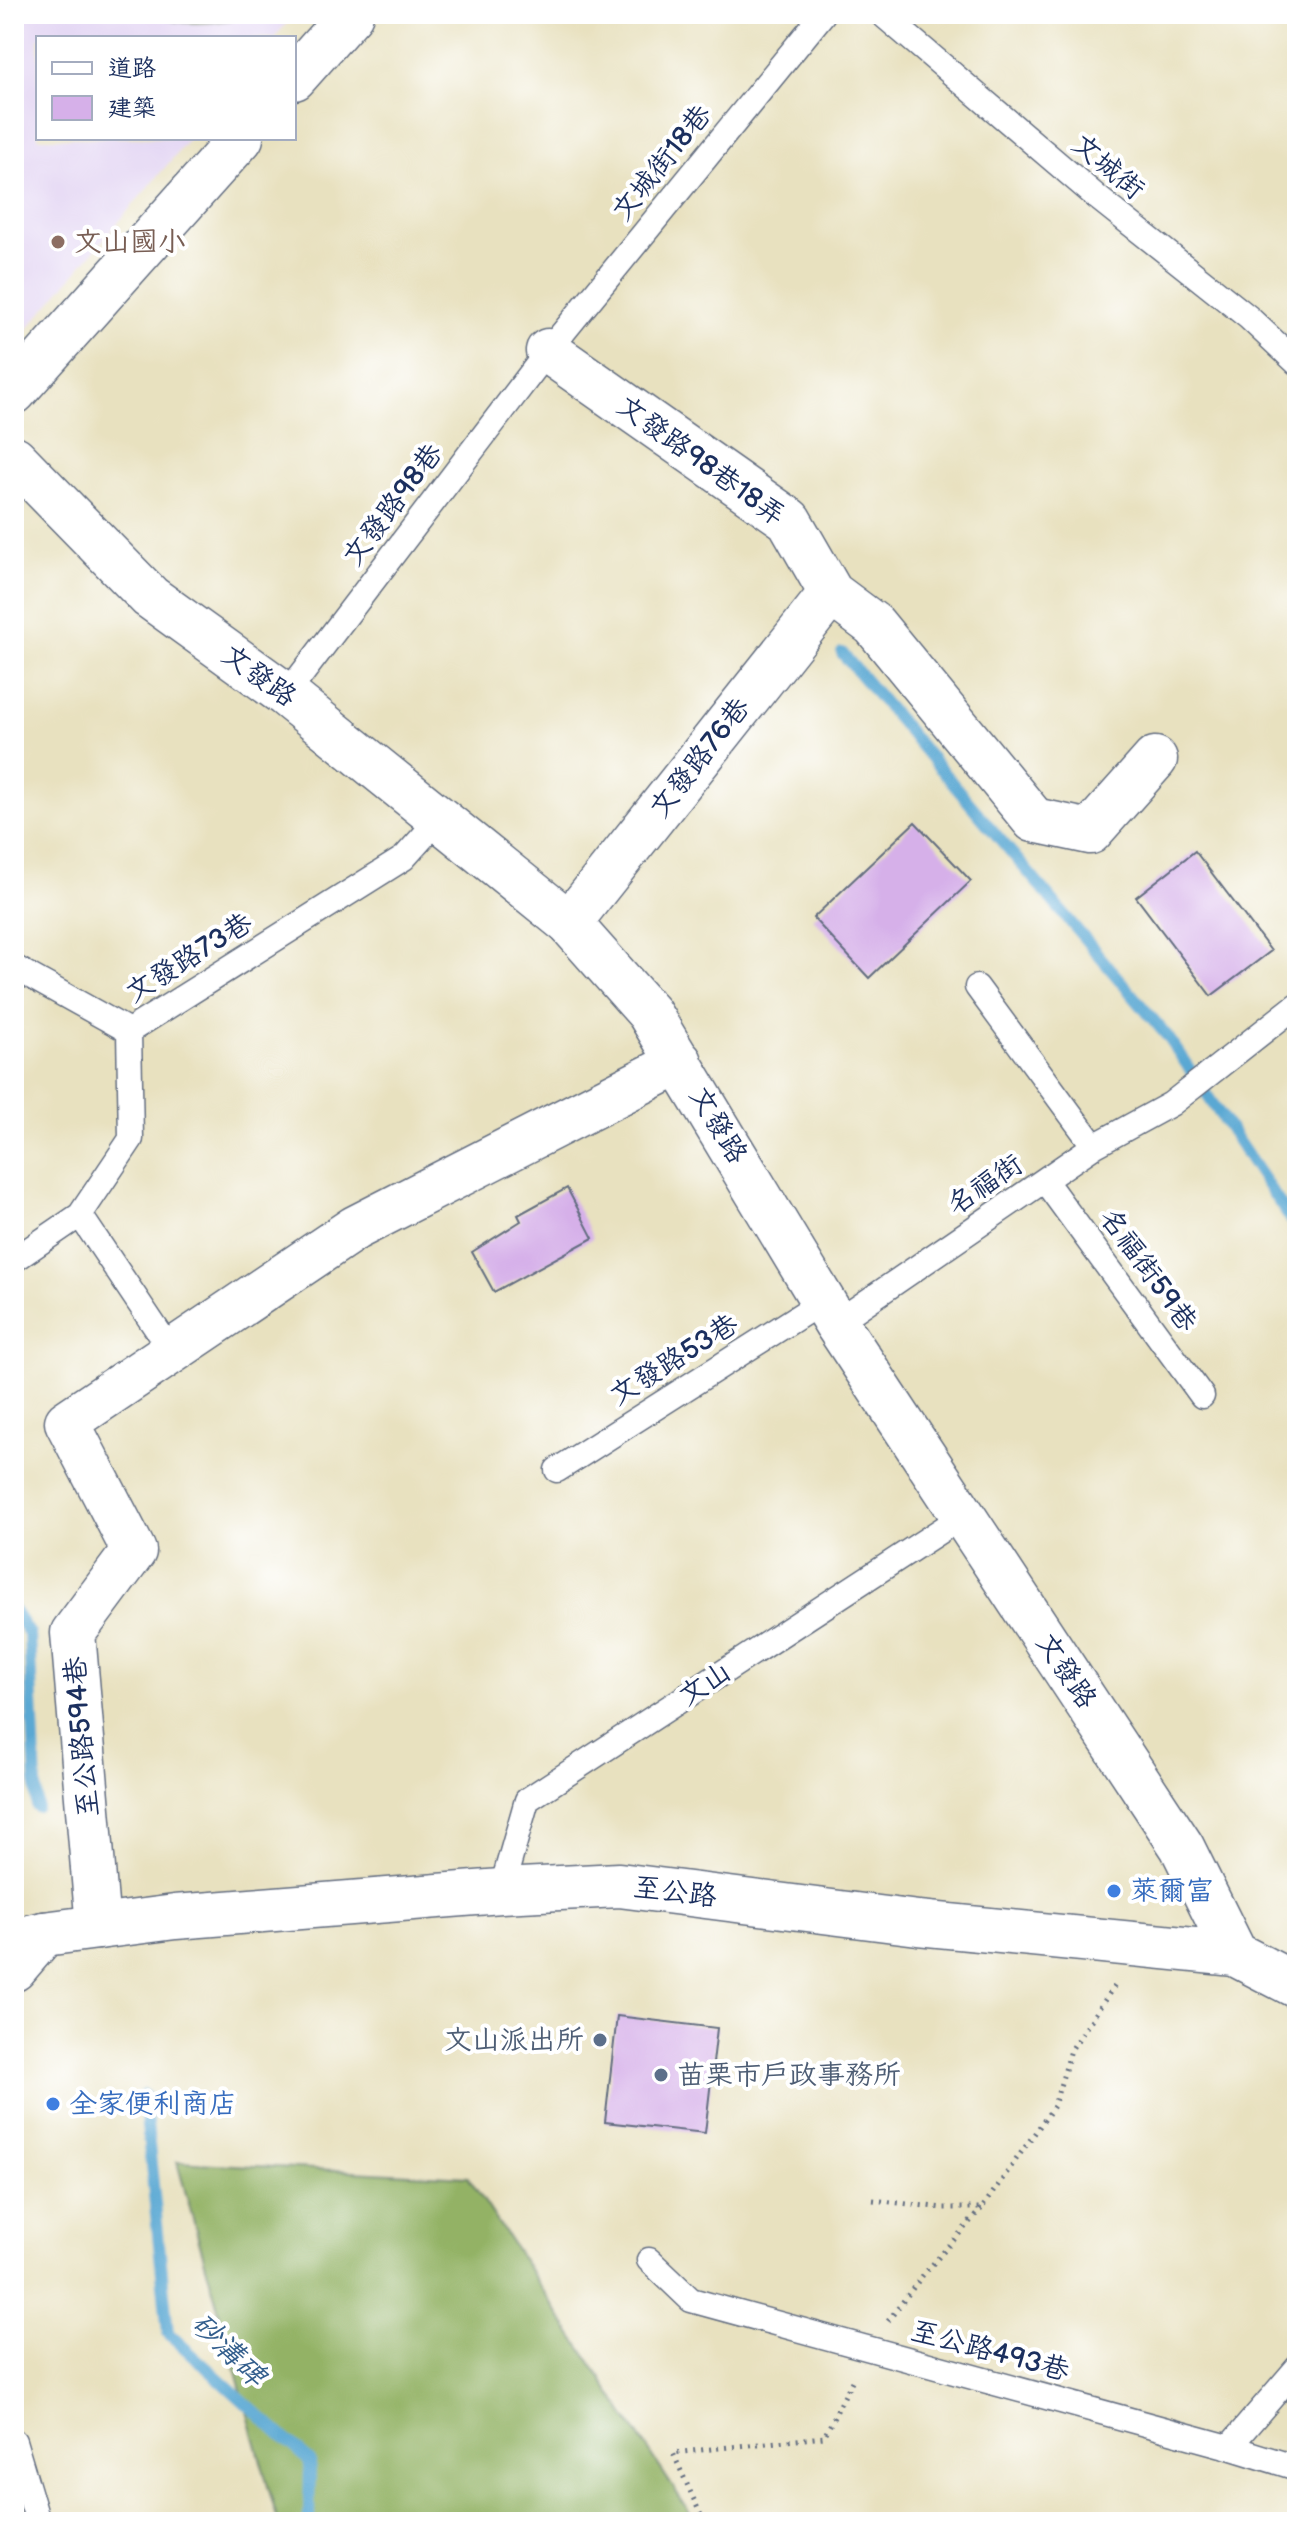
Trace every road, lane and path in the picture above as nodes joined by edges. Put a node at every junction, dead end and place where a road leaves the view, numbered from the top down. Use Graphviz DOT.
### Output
graph roads {
  1 [pos="351,14"];
  2 [pos="823,14"];
  3 [pos="882,14"];
  4 [pos="296,76"];
  5 [pos="239,140"];
  6 [pos="548,351"];
  7 [pos="1297,363"];
  8 [pos="14,392"];
  9 [pos="14,458"];
  10 [pos="831,593"];
  11 [pos="286,695"];
  12 [pos="1155,759"];
  13 [pos="439,819"];
  14 [pos="569,923"];
  15 [pos="14,967"];
  16 [pos="977,987"];
  17 [pos="1297,1005"];
  18 [pos="129,1031"];
  19 [pos="680,1062"];
  20 [pos="1094,1146"];
  21 [pos="1045,1181"];
  22 [pos="80,1215"];
  23 [pos="14,1260"];
  24 [pos="830,1312"];
  25 [pos="172,1352"];
  26 [pos="1202,1396"];
  27 [pos="557,1470"];
  28 [pos="963,1516"];
  29 [pos="501,1891"];
  30 [pos="98,1927"];
  31 [pos="24,1930"];
  32 [pos="1134,1944"];
  33 [pos="1235,1954"];
  34 [pos="14,1969"];
  35 [pos="1297,1986"];
  36 [pos="873,2200"];
  37 [pos="982,2208"];
  38 [pos="649,2260"];
  39 [pos="868,2348"];
  40 [pos="1297,2368"];
  41 [pos="14,2441"];
  42 [pos="1229,2447"];
  43 [pos="1297,2468"];
  44 [pos="38,2522"];
  45 [pos="704,2522"];
  1 -- 4 [label="street"];
  2 -- 6 [label="lane, 文城街18巷"];
  3 -- 7 [label="lane, 文城街"];
  5 -- 8 [label="street"];
  6 -- 10 [label="street, 文發路98巷18弄"];
  6 -- 11 [label="lane, 文發路98巷"];
  9 -- 11 [label="street, 文發路"];
  10 -- 12 [label="street"];
  10 -- 14 [label="street, 文發路76巷"];
  11 -- 13 [label="street, 文發路"];
  13 -- 14 [label="street, 文發路"];
  13 -- 18 [label="lane, 文發路73巷"];
  14 -- 19 [label="street, 文發路"];
  15 -- 18 [label="lane"];
  16 -- 20 [label="lane"];
  17 -- 20 [label="lane, 名福街"];
  18 -- 22 [label="lane, 文發路73巷"];
  19 -- 24 [label="street, 文發路"];
  19 -- 25 [label="street"];
  20 -- 21 [label="lane, 名福街"];
  21 -- 24 [label="lane, 名福街"];
  21 -- 26 [label="lane, 名福街59巷"];
  22 -- 23 [label="lane"];
  22 -- 25 [label="lane"];
  24 -- 27 [label="lane, 文發路53巷"];
  24 -- 28 [label="street, 文發路"];
  25 -- 30 [label="street, 至公路594巷"];
  28 -- 29 [label="lane, 文山"];
  28 -- 33 [label="street, 文發路"];
  29 -- 30 [label="street, 至公路"];
  29 -- 32 [label="street, 至公路"];
  30 -- 31 [label="street, 至公路"];
  31 -- 34 [label="street"];
  32 -- 33 [label="street, 至公路"];
  32 -- 37 [label="path"];
  33 -- 35 [label="street, 至公路"];
  36 -- 37 [label="path"];
  37 -- 39 [label="path"];
  38 -- 39 [label="lane, 至公路493巷"];
  39 -- 42 [label="lane, 至公路493巷"];
  39 -- 45 [label="path"];
  40 -- 42 [label="lane"];
  41 -- 44 [label="lane"];
  42 -- 43 [label="lane, 至公路493巷"];
}
